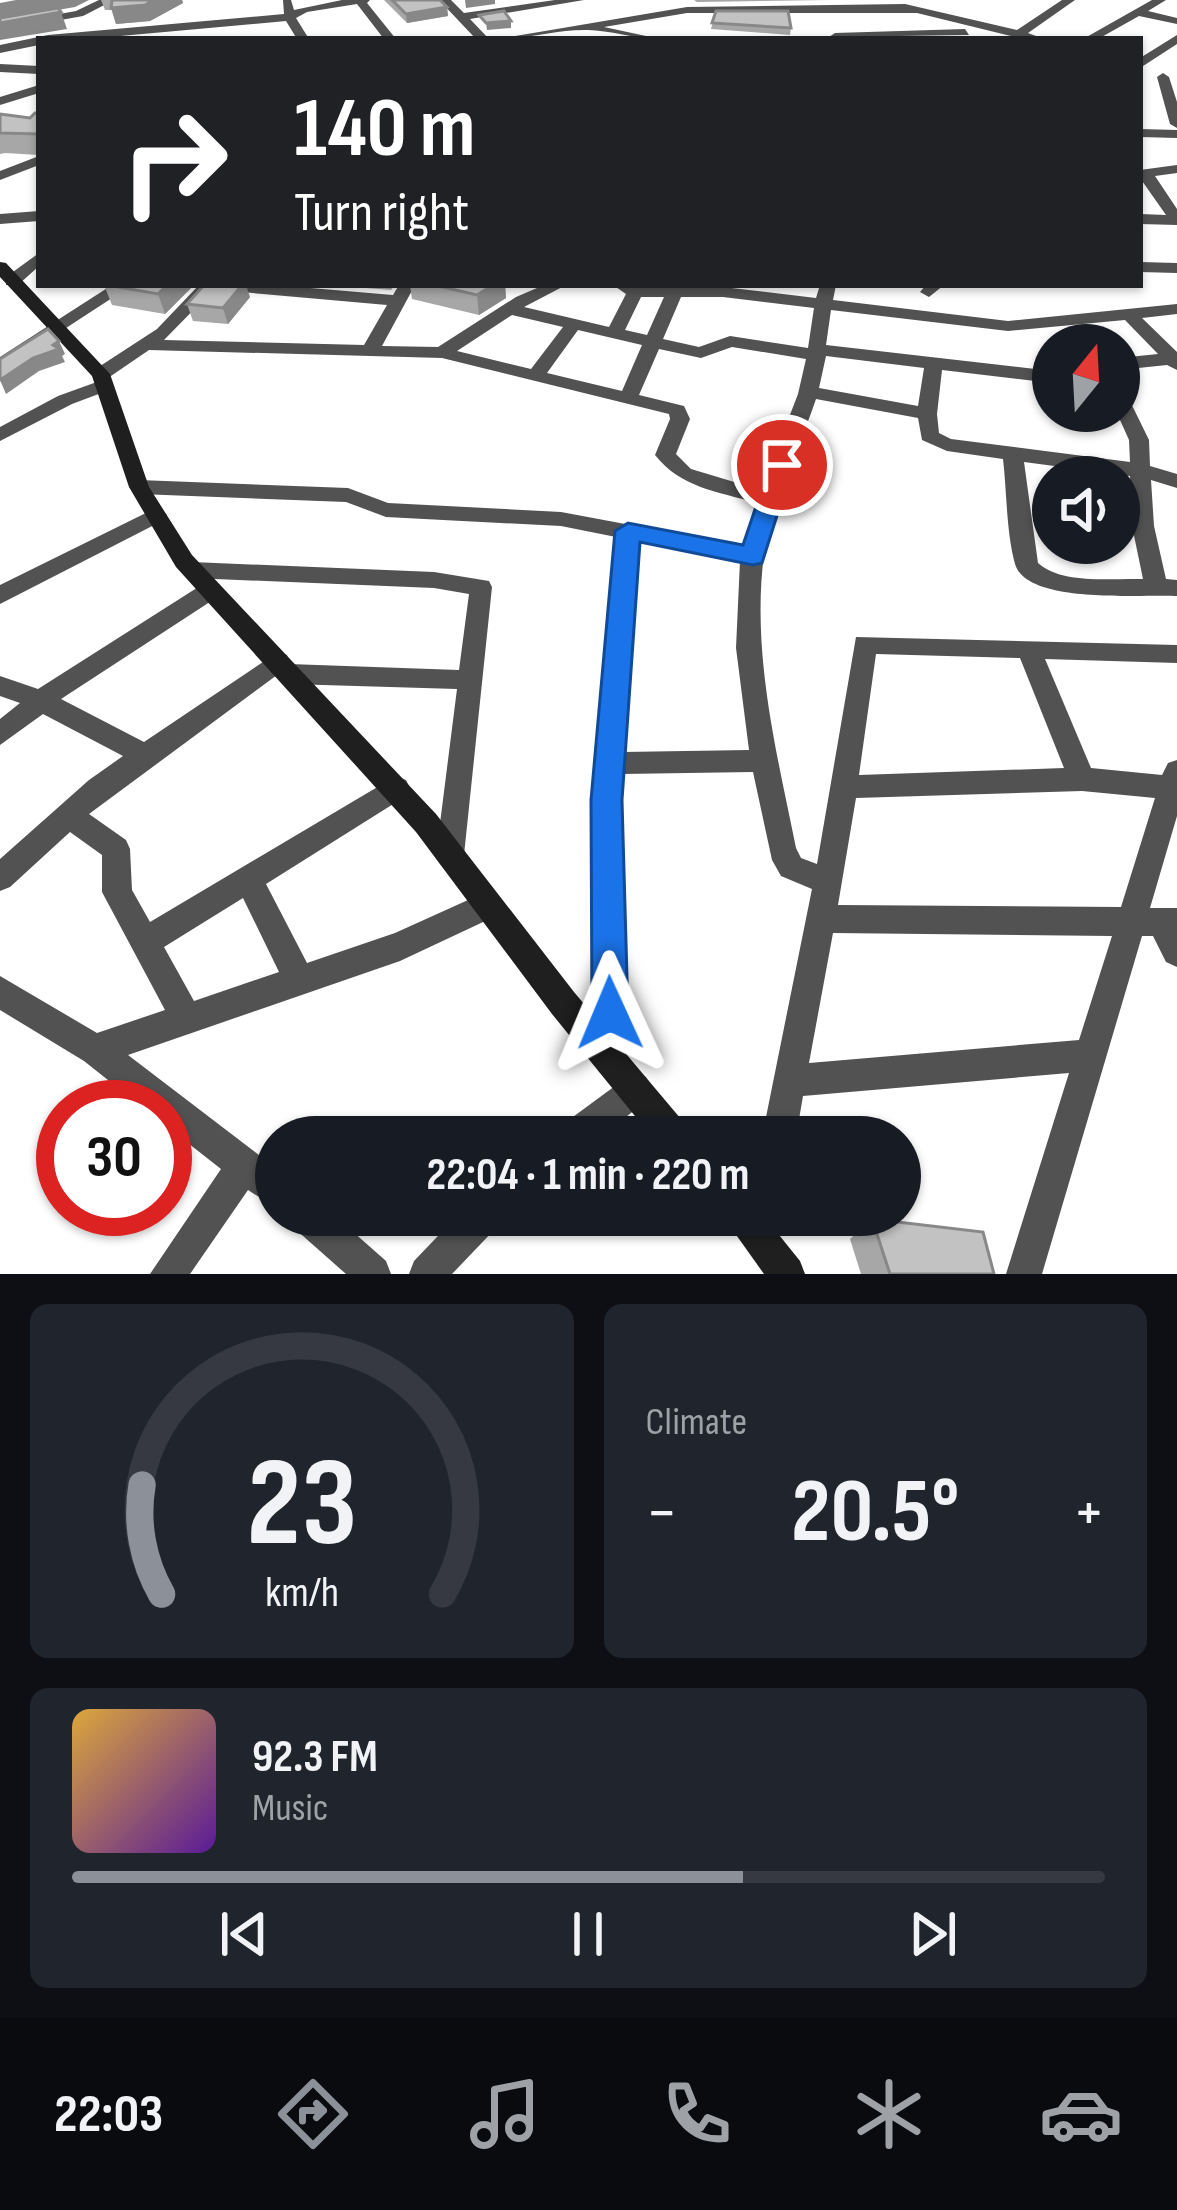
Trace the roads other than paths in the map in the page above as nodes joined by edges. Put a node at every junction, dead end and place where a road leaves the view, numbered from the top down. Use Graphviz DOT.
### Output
graph roads {
  1 [pos="108,0"];
  2 [pos="286,0"];
  3 [pos="362,0"];
  4 [pos="445,0"];
  5 [pos="578,0"];
  6 [pos="873,0"];
  7 [pos="1069,0"];
  8 [pos="1160,0"];
  9 [pos="894,2"];
  10 [pos="739,4"];
  11 [pos="813,5"];
  12 [pos="531,9"];
  13 [pos="919,10"];
  14 [pos="1136,12"];
  15 [pos="290,17"];
  16 [pos="460,17"];
  17 [pos="1177,21"];
  18 [pos="4,25"];
  19 [pos="589,27"];
  20 [pos="966,31"];
  21 [pos="554,32"];
  22 [pos="1019,34"];
  23 [pos="84,36"];
  24 [pos="301,36"];
  25 [pos="388,36"];
  26 [pos="480,36"];
  27 [pos="527,36"];
  28 [pos="637,36"];
  29 [pos="835,36"];
  30 [pos="873,36"];
  31 [pos="1027,36"];
  32 [pos="1094,36"];
  33 [pos="1177,39"];
  34 [pos="36,41"];
  35 [pos="0,49"];
  36 [pos="1143,65"];
  37 [pos="0,68"];
  38 [pos="36,70"];
  39 [pos="1170,79"];
  40 [pos="36,96"];
  41 [pos="6,99"];
  42 [pos="0,116"];
  43 [pos="1177,124"];
  44 [pos="1143,133"];
  45 [pos="1177,134"];
  46 [pos="36,161"];
  47 [pos="1177,169"];
  48 [pos="1144,174"];
  49 [pos="0,176"];
  50 [pos="36,216"];
  51 [pos="1143,219"];
  52 [pos="0,220"];
  53 [pos="1177,220"];
  54 [pos="1143,267"];
  55 [pos="1177,268"];
  56 [pos="18,271"];
  57 [pos="120,288"];
  58 [pos="205,288"];
  59 [pos="553,288"];
  60 [pos="628,288"];
  61 [pos="303,289"];
  62 [pos="402,293"];
  63 [pos="673,295"];
  64 [pos="825,295"];
  65 [pos="509,309"];
  66 [pos="1177,309"];
  67 [pos="1128,313"];
  68 [pos="943,318"];
  69 [pos="1068,323"];
  70 [pos="573,325"];
  71 [pos="59,329"];
  72 [pos="614,334"];
  73 [pos="652,343"];
  74 [pos="148,345"];
  75 [pos="371,350"];
  76 [pos="442,352"];
  77 [pos="818,353"];
  78 [pos="1175,360"];
  79 [pos="1140,362"];
  80 [pos="941,364"];
  81 [pos="0,365"];
  82 [pos="537,373"];
  83 [pos="1032,375"];
  84 [pos="103,380"];
  85 [pos="809,392"];
  86 [pos="629,396"];
  87 [pos="927,414"];
  88 [pos="1136,432"];
  89 [pos="0,435"];
  90 [pos="1013,455"];
  91 [pos="1144,471"];
  92 [pos="1177,481"];
  93 [pos="140,487"];
  94 [pos="768,499"];
  95 [pos="156,515"];
  96 [pos="628,531"];
  97 [pos="753,556"];
  98 [pos="201,580"];
  99 [pos="1166,586"];
  100 [pos="0,595"];
  101 [pos="1030,652"];
  102 [pos="1177,654"];
  103 [pos="284,668"];
  104 [pos="472,680"];
  105 [pos="0,686"];
  106 [pos="40,700"];
  107 [pos="0,734"];
  108 [pos="142,754"];
  109 [pos="764,761"];
  110 [pos="609,763"];
  111 [pos="1082,778"];
  112 [pos="1174,779"];
  113 [pos="396,788"];
  114 [pos="843,788"];
  115 [pos="69,816"];
  116 [pos="450,854"];
  117 [pos="0,878"];
  118 [pos="248,879"];
  119 [pos="828,882"];
  120 [pos="488,905"];
  121 [pos="821,919"];
  122 [pos="1156,922"];
  123 [pos="145,942"];
  124 [pos="1177,952"];
  125 [pos="300,981"];
  126 [pos="0,992"];
  127 [pos="187,1019"];
  128 [pos="95,1050"];
  129 [pos="1090,1055"];
  130 [pos="611,1060"];
  131 [pos="790,1081"];
  132 [pos="634,1089"];
  133 [pos="600,1116"];
  134 [pos="656,1116"];
  135 [pos="783,1116"];
  136 [pos="244,1165"];
  137 [pos="255,1174"];
  138 [pos="330,1236"];
  139 [pos="463,1236"];
  140 [pos="763,1236"];
  141 [pos="168,1274"];
  142 [pos="373,1274"];
  143 [pos="428,1274"];
  144 [pos="787,1274"];
  145 [pos="1024,1274"];
  1 -- 18 [label="street"];
  2 -- 15 [label="street"];
  3 -- 15 [label="street"];
  3 -- 25 [label="street"];
  4 -- 16 [label="street"];
  5 -- 12 [label="street"];
  6 -- 9 [label="street"];
  7 -- 22 [label="street"];
  8 -- 14 [label="street"];
  9 -- 13 [label="street"];
  10 -- 11 [label="street"];
  10 -- 19 [label="street"];
  11 -- 13 [label="street"];
  11 -- 29 [label="street"];
  12 -- 16 [label="street"];
  12 -- 21 [label="street"];
  13 -- 20 [label="street"];
  14 -- 17 [label="street"];
  14 -- 32 [label="street"];
  15 -- 23 [label="street"];
  15 -- 24 [label="street"];
  16 -- 26 [label="street"];
  18 -- 34 [label="street"];
  19 -- 21 [label="street"];
  19 -- 28 [label="street"];
  20 -- 22 [label="street"];
  20 -- 30 [label="street"];
  21 -- 27 [label="street"];
  22 -- 31 [label="street"];
  33 -- 36 [label="street"];
  34 -- 35 [label="street"];
  37 -- 38 [label="street"];
  39 -- 43 [label="street"];
  40 -- 41 [label="street"];
  40 -- 42 [label="street"];
  44 -- 45 [label="street"];
  46 -- 49 [label="street"];
  47 -- 48 [label="street"];
  48 -- 53 [label="street"];
  50 -- 52 [label="street"];
  51 -- 53 [label="street"];
  54 -- 55 [label="street"];
  56 -- 71 [label="street"];
  57 -- 71 [label="street"];
  58 -- 74 [label="street"];
  59 -- 65 [label="street"];
  60 -- 63 [label="street"];
  60 -- 72 [label="street"];
  61 -- 62 [label="street"];
  62 -- 75 [label="street"];
  63 -- 64 [label="street"];
  63 -- 73 [label="street"];
  64 -- 68 [label="street"];
  64 -- 77 [label="street"];
  65 -- 70 [label="street"];
  65 -- 76 [label="street"];
  66 -- 67 [label="street"];
  67 -- 69 [label="street"];
  67 -- 78 [label="street"];
  68 -- 69 [label="street"];
  68 -- 80 [label="street"];
  70 -- 72 [label="street"];
  70 -- 82 [label="street"];
  71 -- 81 [label="street"];
  71 -- 84 [label="street"];
  72 -- 73 [label="street"];
  73 -- 77 [label="street"];
  73 -- 86 [label="street"];
  74 -- 75 [label="street"];
  74 -- 84 [label="street"];
  75 -- 76 [label="street"];
  76 -- 82 [label="street"];
  77 -- 80 [label="street"];
  77 -- 85 [label="street"];
  78 -- 79 [label="street"];
  80 -- 83 [label="street"];
  80 -- 87 [label="street"];
  82 -- 86 [label="street"];
  84 -- 89 [label="street"];
  84 -- 93 [label="street"];
  85 -- 87 [label="street"];
  85 -- 94 [label="street"];
  86 -- 94 [label="street"];
  87 -- 90 [label="street"];
  88 -- 91 [label="street"];
  90 -- 91 [label="street"];
  90 -- 99 [label="street"];
  91 -- 92 [label="street"];
  91 -- 99 [label="street"];
  93 -- 95 [label="street"];
  93 -- 96 [label="street"];
  94 -- 97 [label="street"];
  95 -- 98 [label="street"];
  95 -- 100 [label="street"];
  96 -- 97 [label="street"];
  96 -- 110 [label="street"];
  97 -- 109 [label="street"];
  98 -- 103 [label="street"];
  98 -- 104 [label="street"];
  98 -- 106 [label="street"];
  101 -- 102 [label="street"];
  101 -- 111 [label="street"];
  101 -- 114 [label="street"];
  103 -- 104 [label="street"];
  103 -- 108 [label="street"];
  103 -- 113 [label="street"];
  104 -- 116 [label="street"];
  105 -- 106 [label="street"];
  106 -- 107 [label="street"];
  106 -- 108 [label="street"];
  108 -- 115 [label="street"];
  109 -- 110 [label="street"];
  109 -- 119 [label="street"];
  110 -- 130 [label="street"];
  111 -- 112 [label="street"];
  111 -- 114 [label="street"];
  112 -- 122 [label="street"];
  113 -- 116 [label="street"];
  113 -- 118 [label="street"];
  114 -- 119 [label="street"];
  115 -- 117 [label="street"];
  115 -- 123 [label="street"];
  116 -- 120 [label="street"];
  118 -- 123 [label="street"];
  118 -- 125 [label="street"];
  119 -- 121 [label="street"];
  120 -- 125 [label="street"];
  120 -- 130 [label="street"];
  121 -- 122 [label="street"];
  121 -- 131 [label="street"];
  122 -- 124 [label="street"];
  122 -- 129 [label="street"];
  123 -- 127 [label="street"];
  125 -- 127 [label="street"];
  126 -- 128 [label="street"];
  127 -- 128 [label="street"];
  128 -- 136 [label="street"];
  129 -- 131 [label="street"];
  129 -- 145 [label="street"];
  130 -- 132 [label="street"];
  131 -- 135 [label="street"];
  132 -- 133 [label="street"];
  132 -- 134 [label="street"];
  136 -- 137 [label="street"];
  136 -- 141 [label="street"];
  138 -- 142 [label="street"];
  139 -- 143 [label="street"];
  140 -- 144 [label="street"];
}
